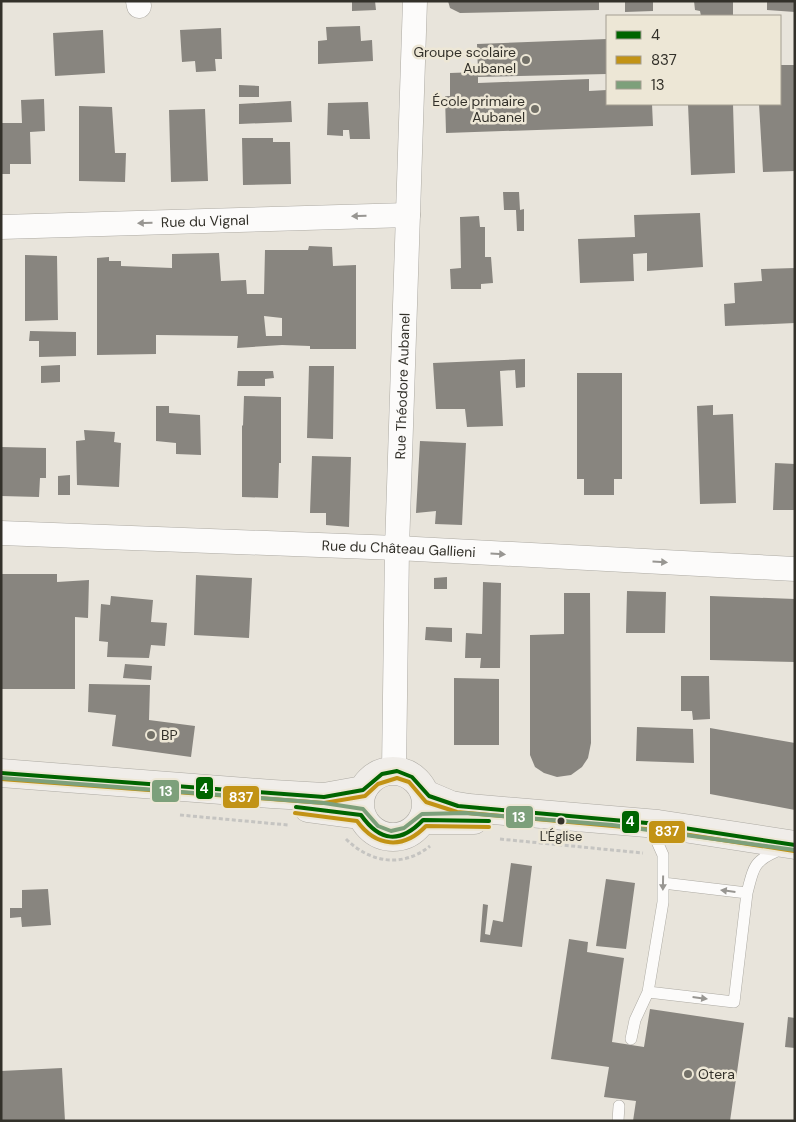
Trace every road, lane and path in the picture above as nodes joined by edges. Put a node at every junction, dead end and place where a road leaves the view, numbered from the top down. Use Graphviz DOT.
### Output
graph roads {
  1 [pos="415,1"];
  2 [pos="408,215"];
  3 [pos="1,227"];
  4 [pos="1,533"];
  5 [pos="397,548"];
  6 [pos="795,569"];
  7 [pos="394,770"];
  8 [pos="1,773"];
  9 [pos="1,784"];
  10 [pos="362,803"];
  11 [pos="424,807"];
  12 [pos="655,836"];
  13 [pos="788,851"];
  14 [pos="663,883"];
  15 [pos="747,893"];
  16 [pos="648,992"];
  17 [pos="631,1039"];
  18 [pos="619,1106"];
  19 [pos="618,1121"];
  1 -- 2 [label="street, Rue Théodore Aubanel"];
  2 -- 3 [label="street, Rue du Vignal, one-way"];
  2 -- 5 [label="street, Rue Théodore Aubanel"];
  4 -- 5 [label="street, Rue du Château Gallieni"];
  5 -- 6 [label="street, Rue du Château Gallieni, one-way"];
  5 -- 7 [label="street, Rue Théodore Aubanel"];
  7 -- 10 [label="main road"];
  7 -- 11 [label="main road"];
  8 -- 10 [label="main road"];
  9 -- 10 [label="main road"];
  10 -- 11 [label="main road"];
  11 -- 12 [label="main road"];
  11 -- 13 [label="main road"];
  12 -- 13 [label="main road"];
  12 -- 14 [label="lane"];
  13 -- 15 [label="lane"];
  15 -- 14 [label="lane, one-way"];
  14 -- 16 [label="lane, one-way"];
  16 -- 15 [label="lane, one-way"];
  16 -- 17 [label="lane"];
  18 -- 19 [label="lane"];
}
